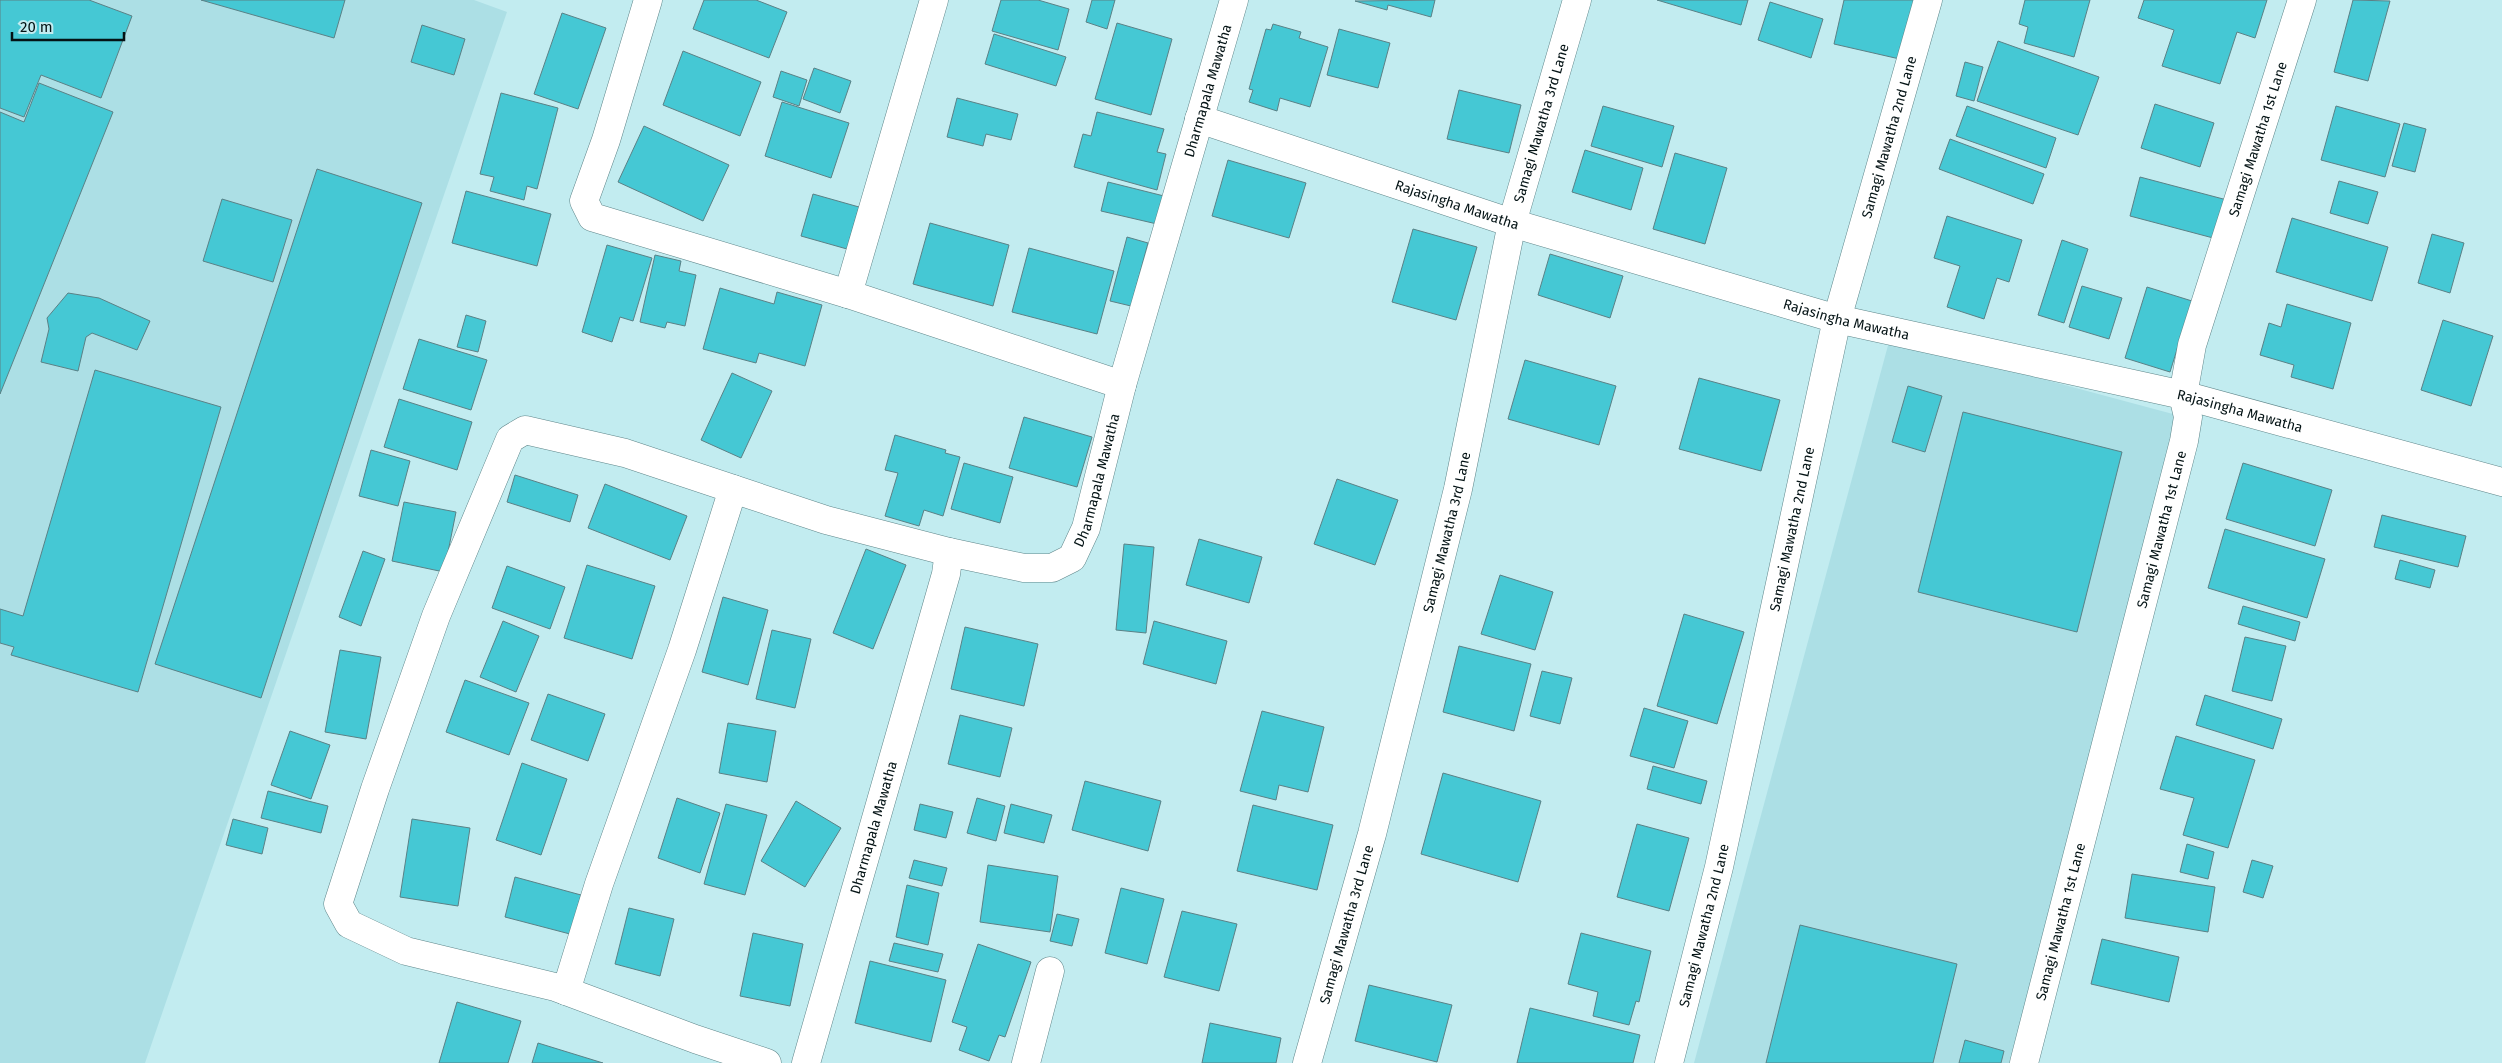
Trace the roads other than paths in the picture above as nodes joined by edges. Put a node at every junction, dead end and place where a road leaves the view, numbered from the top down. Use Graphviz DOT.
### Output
graph roads {
  1 [pos="648,0"];
  2 [pos="934,0"];
  3 [pos="1234,0"];
  4 [pos="1577,0"];
  5 [pos="1928,0"];
  6 [pos="2302,0"];
  7 [pos="1199,120"];
  8 [pos="1512,224"];
  9 [pos="848,294"];
  10 [pos="1837,319"];
  11 [pos="1122,385"];
  12 [pos="2183,395"];
  13 [pos="2502,482"];
  14 [pos="733,489"];
  15 [pos="949,552"];
  16 [pos="1050,971"];
  17 [pos="566,991"];
  18 [pos="767,1063"];
  19 [pos="806,1063"];
  20 [pos="1026,1063"];
  21 [pos="1308,1063"];
  22 [pos="1669,1063"];
  23 [pos="2024,1063"];
  1 -- 9 [label="street"];
  2 -- 9 [label="street"];
  3 -- 7 [label="street, Dharmapala Mawatha"];
  4 -- 8 [label="street, Samagi Mawatha 3rd Lane"];
  5 -- 10 [label="street, Samagi Mawatha 2nd Lane"];
  6 -- 12 [label="street, Samagi Mawatha 1st Lane"];
  7 -- 8 [label="street, Rajasingha Mawatha"];
  7 -- 11 [label="street, Dharmapala Mawatha"];
  8 -- 10 [label="street, Rajasingha Mawatha"];
  8 -- 21 [label="street, Samagi Mawatha 3rd Lane"];
  9 -- 11 [label="street"];
  10 -- 12 [label="street, Rajasingha Mawatha"];
  10 -- 22 [label="street, Samagi Mawatha 2nd Lane"];
  11 -- 15 [label="street, Dharmapala Mawatha"];
  12 -- 13 [label="street, Rajasingha Mawatha"];
  12 -- 23 [label="street, Samagi Mawatha 1st Lane"];
  14 -- 15 [label="street"];
  14 -- 17 [label="street"];
  14 -- 17 [label="street"];
  15 -- 19 [label="street, Dharmapala Mawatha"];
  16 -- 20 [label="street"];
  17 -- 18 [label="street"];
}
